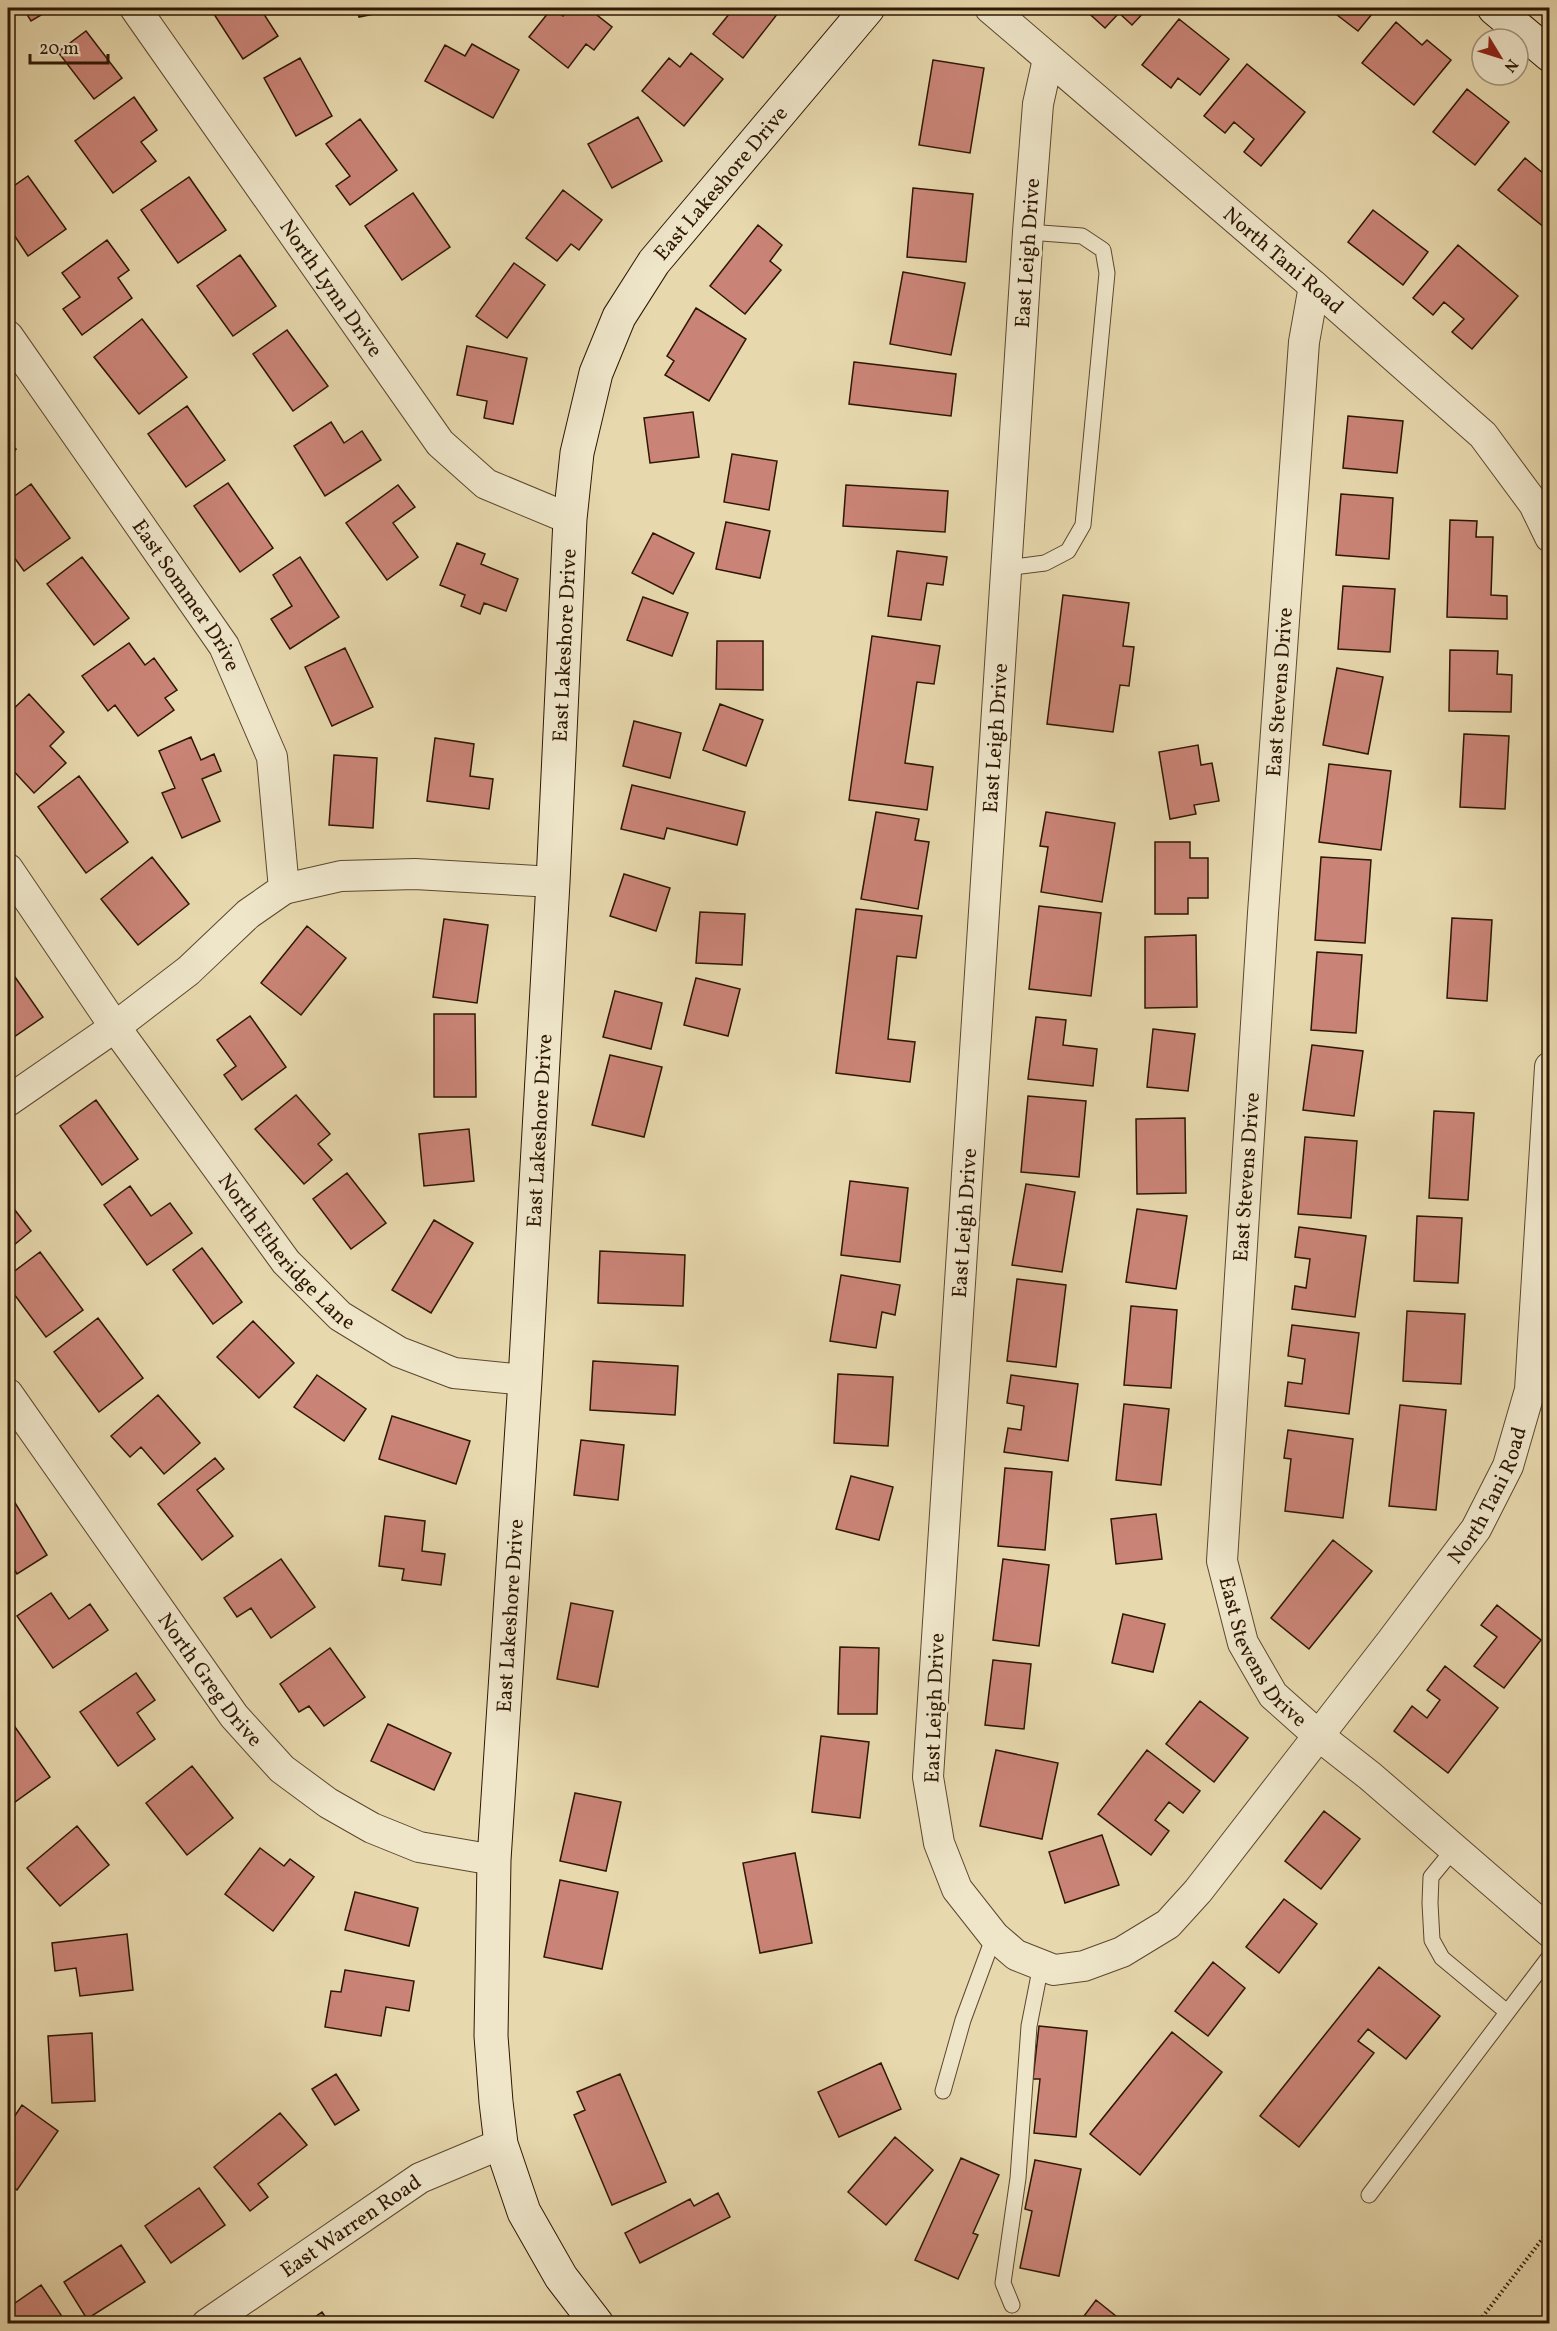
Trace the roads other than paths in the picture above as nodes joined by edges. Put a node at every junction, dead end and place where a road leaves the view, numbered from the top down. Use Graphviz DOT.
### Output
graph roads {
  1 [pos="135,8"];
  2 [pos="868,8"];
  3 [pos="990,8"];
  4 [pos="1494,8"];
  5 [pos="1550,55"];
  6 [pos="1048,59"];
  7 [pos="1028,232"];
  8 [pos="1314,286"];
  9 [pos="8,336"];
  10 [pos="570,519"];
  11 [pos="1550,537"];
  12 [pos="1006,568"];
  13 [pos="8,869"];
  14 [pos="553,882"];
  15 [pos="284,889"];
  16 [pos="115,1028"];
  17 [pos="1550,1067"];
  18 [pos="8,1101"];
  19 [pos="1546,1167"];
  20 [pos="525,1380"];
  21 [pos="8,1394"];
  22 [pos="1319,1736"];
  23 [pos="1454,1849"];
  24 [pos="494,1860"];
  25 [pos="1550,1932"];
  26 [pos="994,1936"];
  27 [pos="1550,1956"];
  28 [pos="1041,1965"];
  29 [pos="1507,2012"];
  30 [pos="943,2091"];
  31 [pos="501,2144"];
  32 [pos="1369,2195"];
  33 [pos="1012,2305"];
  34 [pos="207,2324"];
  35 [pos="597,2324"];
  1 -- 10 [label="street, North Lynn Drive"];
  2 -- 10 [label="main road, East Lakeshore Drive"];
  3 -- 6 [label="street, North Tani Road"];
  4 -- 5 [label="main road"];
  6 -- 7 [label="street, East Leigh Drive"];
  6 -- 8 [label="street, North Tani Road"];
  7 -- 12 [label="street, East Leigh Drive"];
  7 -- 12 [label="lane"];
  8 -- 11 [label="street, North Tani Road"];
  8 -- 22 [label="street, East Stevens Drive"];
  9 -- 15 [label="street, East Sommer Drive"];
  10 -- 14 [label="main road, East Lakeshore Drive"];
  12 -- 26 [label="street, East Leigh Drive"];
  13 -- 16 [label="street, North Etheridge Lane"];
  14 -- 15 [label="street"];
  14 -- 20 [label="main road, East Lakeshore Drive"];
  15 -- 16 [label="street"];
  16 -- 18 [label="street"];
  16 -- 20 [label="street, North Etheridge Lane"];
  17 -- 19 [label="street, North Tani Road"];
  19 -- 22 [label="street, North Tani Road"];
  20 -- 24 [label="main road, East Lakeshore Drive"];
  21 -- 24 [label="street, North Greg Drive"];
  22 -- 23 [label="street, East Stevens Drive"];
  22 -- 28 [label="street, East Leigh Drive"];
  23 -- 25 [label="street, East Stevens Drive"];
  23 -- 29 [label="lane"];
  24 -- 31 [label="main road, East Lakeshore Drive"];
  26 -- 28 [label="street, East Leigh Drive"];
  26 -- 30 [label="lane"];
  27 -- 29 [label="lane"];
  28 -- 33 [label="lane"];
  29 -- 32 [label="lane"];
  31 -- 34 [label="street, East Warren Road"];
  31 -- 35 [label="main road, East Lakeshore Drive"];
}
